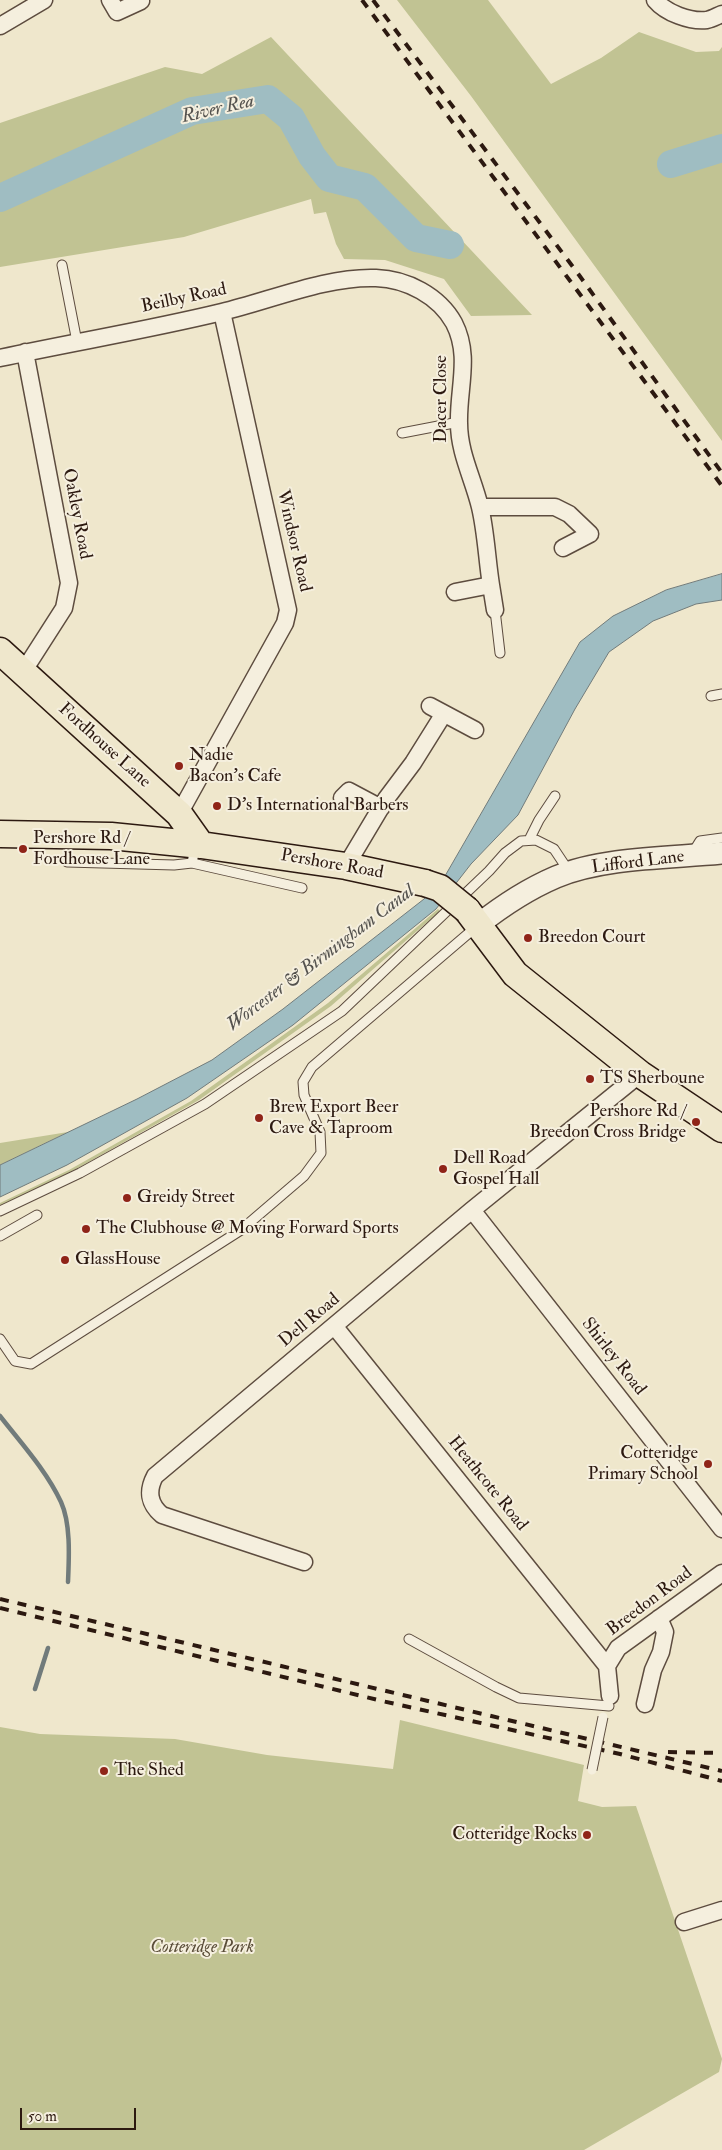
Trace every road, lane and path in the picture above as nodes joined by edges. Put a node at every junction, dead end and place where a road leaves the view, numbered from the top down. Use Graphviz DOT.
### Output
graph roads {
  1 [pos="44,0"];
  2 [pos="110,0"];
  3 [pos="655,0"];
  4 [pos="141,2"];
  5 [pos="714,17"];
  6 [pos="0,26"];
  7 [pos="62,266"];
  8 [pos="377,278"];
  9 [pos="222,312"];
  10 [pos="77,342"];
  11 [pos="25,352"];
  12 [pos="0,358"];
  13 [pos="459,422"];
  14 [pos="402,434"];
  15 [pos="480,507"];
  16 [pos="563,548"];
  17 [pos="491,585"];
  18 [pos="454,592"];
  19 [pos="495,610"];
  20 [pos="0,652"];
  21 [pos="500,652"];
  22 [pos="23,672"];
  23 [pos="722,694"];
  24 [pos="710,696"];
  25 [pos="476,730"];
  26 [pos="555,796"];
  27 [pos="342,798"];
  28 [pos="381,808"];
  29 [pos="179,814"];
  30 [pos="0,834"];
  31 [pos="722,838"];
  32 [pos="529,840"];
  33 [pos="196,851"];
  34 [pos="722,853"];
  35 [pos="690,856"];
  36 [pos="355,861"];
  37 [pos="67,862"];
  38 [pos="571,873"];
  39 [pos="302,888"];
  40 [pos="472,917"];
  41 [pos="640,1074"];
  42 [pos="722,1129"];
  43 [pos="472,1210"];
  44 [pos="0,1211"];
  45 [pos="37,1215"];
  46 [pos="0,1236"];
  47 [pos="335,1327"];
  48 [pos="0,1339"];
  49 [pos="722,1529"];
  50 [pos="304,1562"];
  51 [pos="722,1574"];
  52 [pos="659,1618"];
  53 [pos="408,1639"];
  54 [pos="607,1666"];
  55 [pos="609,1701"];
  56 [pos="645,1704"];
  57 [pos="591,1773"];
  58 [pos="722,1910"];
  59 [pos="684,1922"];
  1 -- 6 [label="street"];
  2 -- 4 [label="street"];
  3 -- 5 [label="street"];
  7 -- 10 [label="lane"];
  8 -- 9 [label="street, Beilby Road"];
  8 -- 13 [label="street, Dacer Close"];
  9 -- 10 [label="street, Beilby Road"];
  9 -- 29 [label="street, Windsor Road"];
  10 -- 11 [label="street, Beilby Road"];
  11 -- 12 [label="street, Beilby Road"];
  11 -- 22 [label="street, Oakley Road"];
  13 -- 14 [label="lane"];
  13 -- 15 [label="street, Dacer Close"];
  15 -- 16 [label="street"];
  15 -- 17 [label="street, Dacer Close"];
  17 -- 18 [label="street"];
  17 -- 19 [label="street, Dacer Close"];
  19 -- 21 [label="lane"];
  20 -- 22 [label="main road, Fordhouse Lane"];
  22 -- 29 [label="main road, Fordhouse Lane"];
  23 -- 24 [label="lane"];
  25 -- 28 [label="street"];
  26 -- 32 [label="lane"];
  27 -- 28 [label="street"];
  28 -- 36 [label="street"];
  29 -- 33 [label="main road, Fordhouse Lane"];
  30 -- 33 [label="main road, Pershore Road"];
  31 -- 35 [label="lane"];
  32 -- 38 [label="lane"];
  32 -- 44 [label="lane"];
  33 -- 36 [label="main road, Pershore Road"];
  33 -- 37 [label="lane"];
  33 -- 39 [label="lane"];
  34 -- 35 [label="street, Lifford Lane"];
  35 -- 38 [label="street, Lifford Lane"];
  36 -- 40 [label="main road, Pershore Road, bridge"];
  38 -- 40 [label="street, Lifford Lane"];
  40 -- 41 [label="main road, Pershore Road"];
  40 -- 48 [label="lane"];
  41 -- 42 [label="main road, Pershore Road"];
  41 -- 43 [label="street, Dell Road"];
  43 -- 47 [label="street, Dell Road"];
  43 -- 49 [label="street, Shirley Road"];
  45 -- 46 [label="lane"];
  47 -- 50 [label="street, Dell Road"];
  47 -- 54 [label="street, Heathcote Road"];
  51 -- 52 [label="street, Breedon Road"];
  52 -- 54 [label="street, Breedon Road"];
  52 -- 56 [label="street"];
  53 -- 55 [label="lane"];
  54 -- 55 [label="street, Breedon Road"];
  55 -- 57 [label="lane, bridge"];
  58 -- 59 [label="street"];
}
